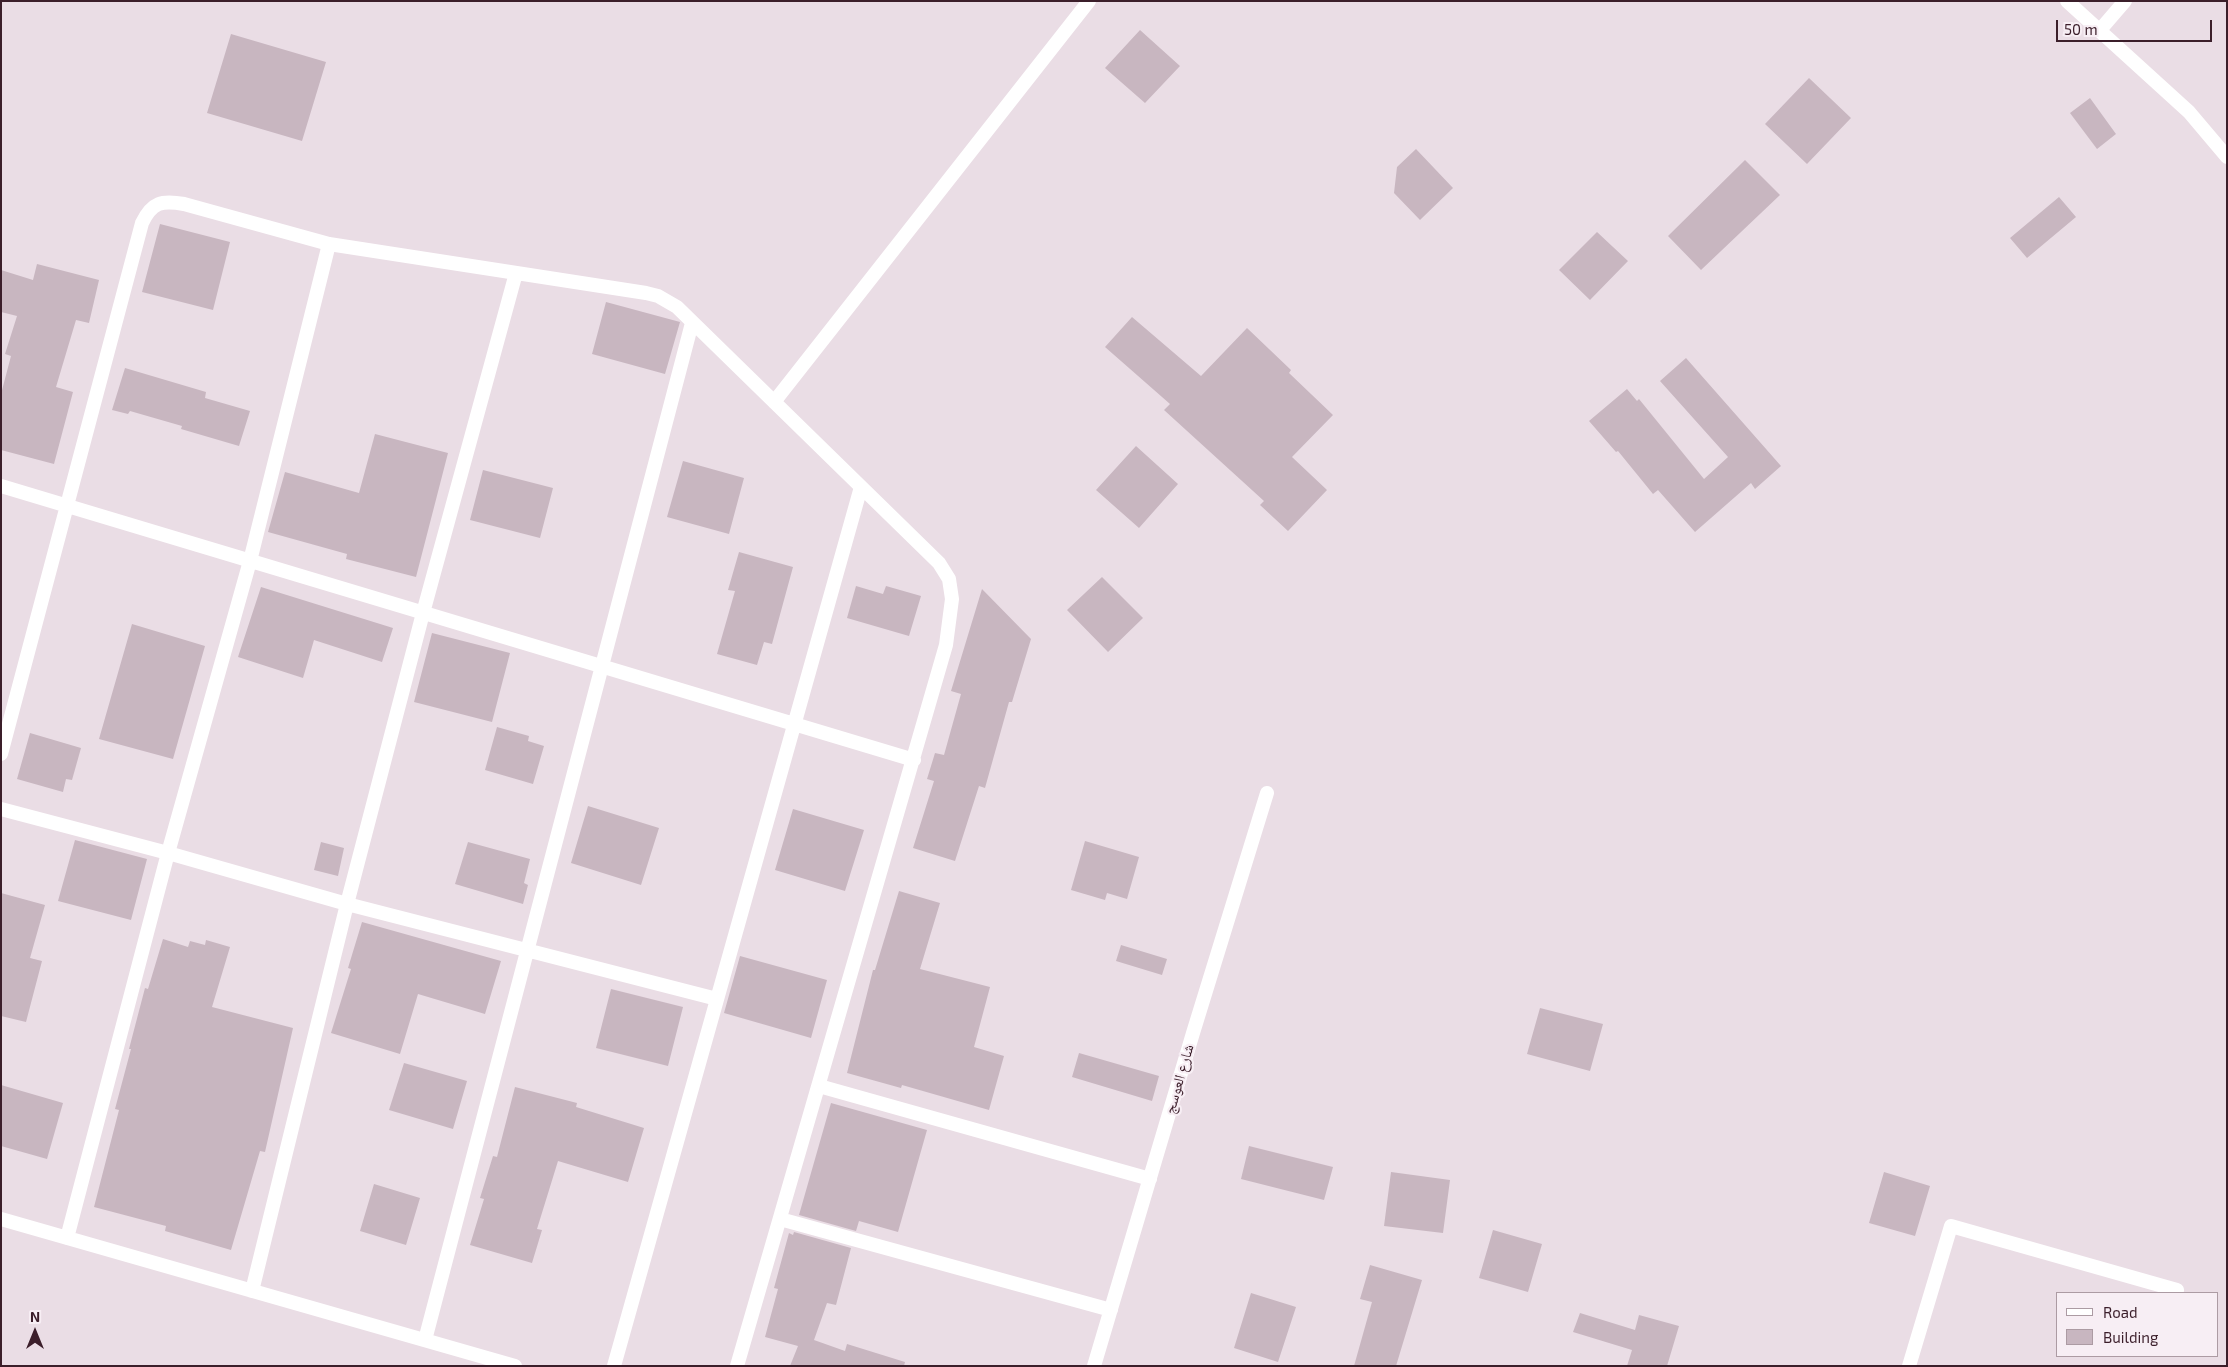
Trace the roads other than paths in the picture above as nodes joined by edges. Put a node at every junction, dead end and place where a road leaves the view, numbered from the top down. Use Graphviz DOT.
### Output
graph roads {
  1 [pos="1089,1"];
  2 [pos="2067,1"];
  3 [pos="2125,1"];
  4 [pos="2100,30"];
  5 [pos="2227,157"];
  6 [pos="328,244"];
  7 [pos="516,274"];
  8 [pos="692,323"];
  9 [pos="774,402"];
  10 [pos="1,486"];
  11 [pos="861,487"];
  12 [pos="67,506"];
  13 [pos="250,561"];
  14 [pos="423,613"];
  15 [pos="602,666"];
  16 [pos="795,724"];
  17 [pos="1,754"];
  18 [pos="914,760"];
  19 [pos="1267,793"];
  20 [pos="1,809"];
  21 [pos="168,852"];
  22 [pos="347,904"];
  23 [pos="528,949"];
  24 [pos="717,999"];
  25 [pos="818,1086"];
  26 [pos="1150,1179"];
  27 [pos="780,1218"];
  28 [pos="1,1219"];
  29 [pos="67,1238"];
  30 [pos="2177,1290"];
  31 [pos="252,1291"];
  32 [pos="1111,1310"];
  33 [pos="425,1340"];
  34 [pos="515,1366"];
  35 [pos="614,1366"];
  36 [pos="737,1366"];
  37 [pos="1094,1366"];
  38 [pos="1910,1366"];
  1 -- 9 [label="street"];
  2 -- 4 [label="street"];
  3 -- 4 [label="street"];
  4 -- 5 [label="street"];
  6 -- 7 [label="street"];
  6 -- 12 [label="street"];
  6 -- 13 [label="street"];
  7 -- 8 [label="street"];
  7 -- 14 [label="street"];
  8 -- 9 [label="street"];
  8 -- 15 [label="street"];
  9 -- 11 [label="street"];
  10 -- 12 [label="street"];
  11 -- 16 [label="street"];
  11 -- 18 [label="street"];
  12 -- 13 [label="street"];
  12 -- 17 [label="street"];
  13 -- 14 [label="street"];
  13 -- 21 [label="street"];
  14 -- 15 [label="street"];
  14 -- 22 [label="street"];
  15 -- 16 [label="street"];
  15 -- 23 [label="street"];
  16 -- 18 [label="street"];
  16 -- 24 [label="street"];
  18 -- 25 [label="street"];
  19 -- 26 [label="street, شارع العوسج"];
  20 -- 21 [label="street"];
  21 -- 22 [label="street"];
  21 -- 29 [label="street"];
  22 -- 23 [label="street"];
  22 -- 31 [label="street"];
  23 -- 24 [label="street"];
  23 -- 33 [label="street"];
  24 -- 35 [label="street"];
  25 -- 26 [label="street"];
  25 -- 27 [label="street"];
  26 -- 32 [label="street, شارع العوسج"];
  27 -- 32 [label="street"];
  27 -- 36 [label="street"];
  28 -- 29 [label="street"];
  29 -- 31 [label="street"];
  30 -- 38 [label="street"];
  31 -- 33 [label="street"];
  32 -- 37 [label="street, شارع العوسج"];
  33 -- 34 [label="street"];
}
